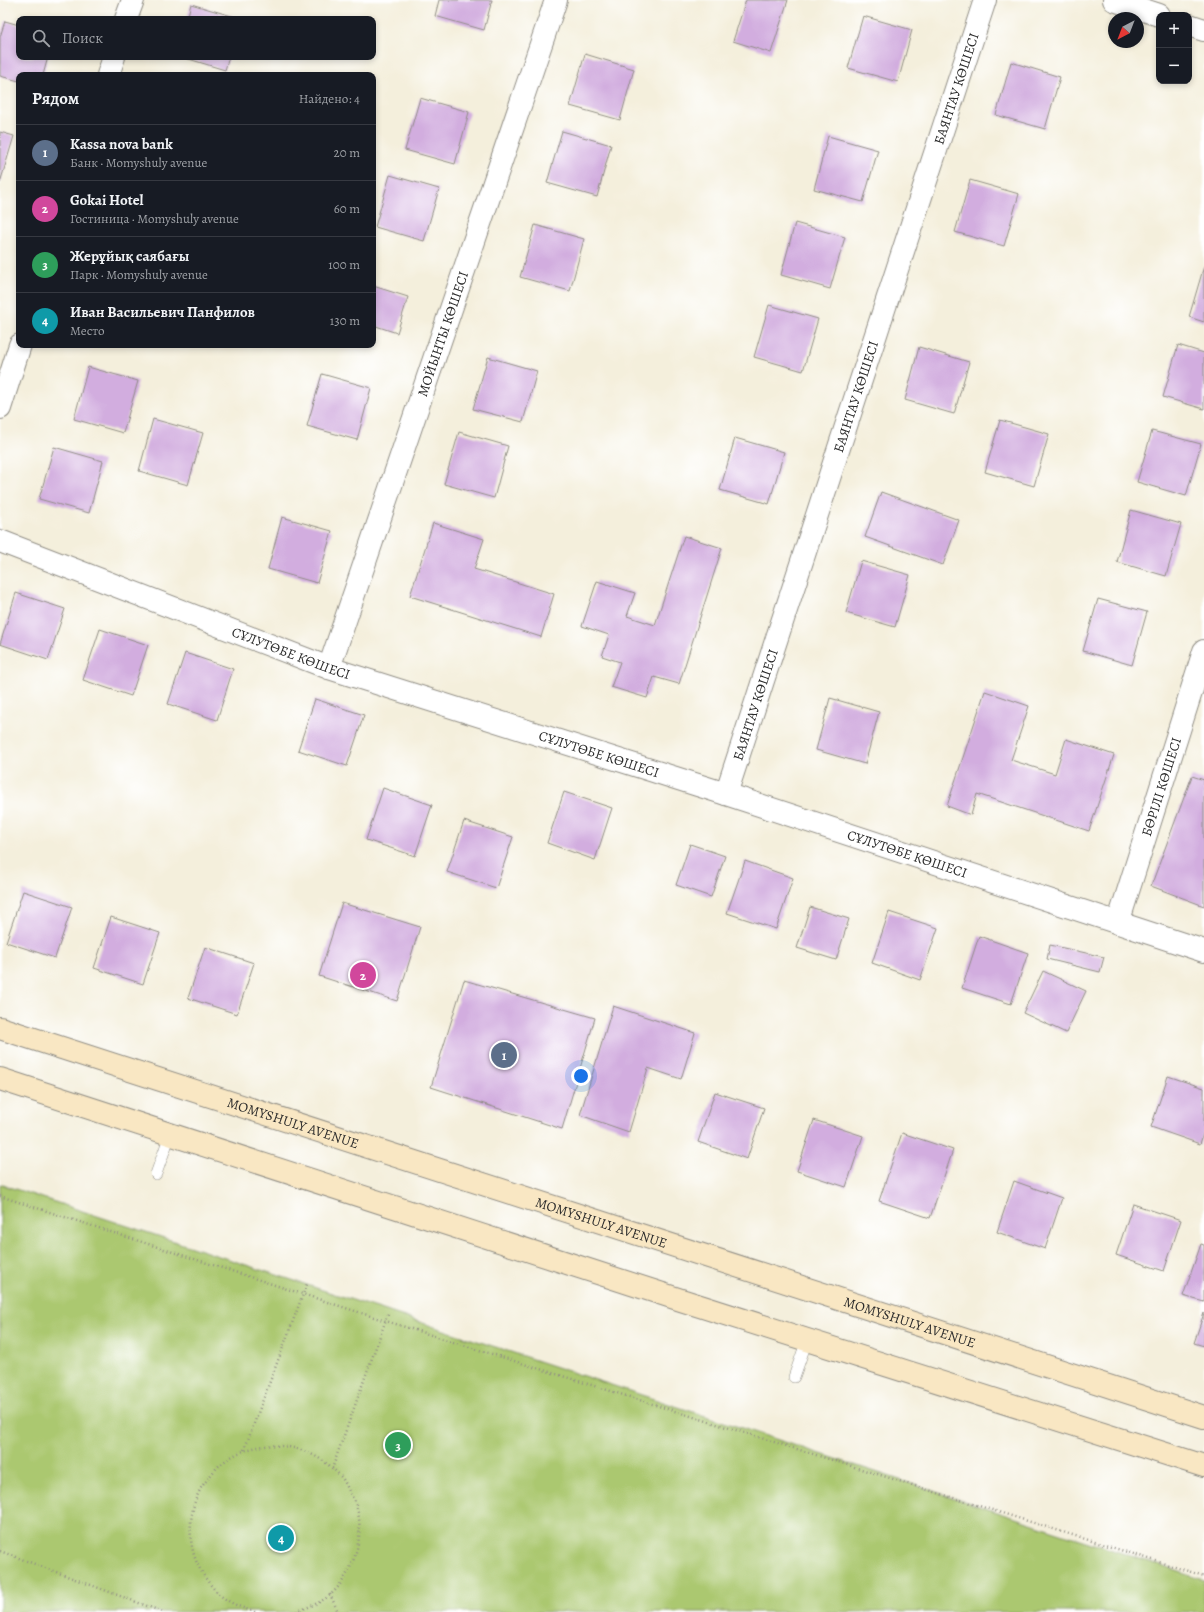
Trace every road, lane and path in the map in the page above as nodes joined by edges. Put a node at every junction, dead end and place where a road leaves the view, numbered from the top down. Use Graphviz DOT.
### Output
graph roads {
  1 [pos="132,0"];
  2 [pos="556,0"];
  3 [pos="985,0"];
  4 [pos="1114,0"];
  5 [pos="1156,14"];
  6 [pos="127,16"];
  7 [pos="1192,26"];
  8 [pos="1204,30"];
  9 [pos="113,60"];
  10 [pos="109,72"];
  11 [pos="19,348"];
  12 [pos="0,408"];
  13 [pos="0,540"];
  14 [pos="1204,651"];
  15 [pos="329,668"];
  16 [pos="726,794"];
  17 [pos="1118,923"];
  18 [pos="1204,951"];
  19 [pos="0,1028"];
  20 [pos="0,1079"];
  21 [pos="170,1134"];
  22 [pos="156,1174"];
  23 [pos="0,1196"];
  24 [pos="307,1284"];
  25 [pos="303,1294"];
  26 [pos="389,1311"];
  27 [pos="386,1321"];
  28 [pos="806,1340"];
  29 [pos="794,1377"];
  30 [pos="1204,1417"];
  31 [pos="244,1451"];
  32 [pos="1204,1466"];
  33 [pos="332,1469"];
  34 [pos="0,1551"];
  35 [pos="1204,1576"];
  36 [pos="330,1594"];
  37 [pos="163,1612"];
  38 [pos="255,1612"];
  39 [pos="294,1612"];
  40 [pos="338,1612"];
  1 -- 6 [label="street"];
  2 -- 15 [label="street, МОЙЫНТЫ КӨШЕСІ"];
  3 -- 16 [label="street, БАЯНТАУ КӨШЕСІ"];
  4 -- 5 [label="street"];
  7 -- 8 [label="street"];
  9 -- 10 [label="street"];
  11 -- 12 [label="street"];
  13 -- 15 [label="street, СҰЛУТӨБЕ КӨШЕСІ"];
  14 -- 17 [label="street, БӨРІЛІ КӨШЕСІ"];
  15 -- 16 [label="street, СҰЛУТӨБЕ КӨШЕСІ"];
  16 -- 17 [label="street, СҰЛУТӨБЕ КӨШЕСІ"];
  17 -- 18 [label="street, СҰЛУТӨБЕ КӨШЕСІ"];
  19 -- 30 [label="main road, MOMYSHULY AVENUE"];
  20 -- 21 [label="main road"];
  21 -- 22 [label="lane"];
  21 -- 28 [label="main road"];
  23 -- 25 [label="path"];
  24 -- 25 [label="path"];
  25 -- 27 [label="path"];
  25 -- 31 [label="path"];
  26 -- 27 [label="path"];
  27 -- 33 [label="path"];
  27 -- 35 [label="path"];
  28 -- 29 [label="lane"];
  28 -- 32 [label="main road"];
  31 -- 33 [label="path"];
  31 -- 38 [label="path"];
  33 -- 36 [label="path"];
  34 -- 37 [label="path"];
  36 -- 39 [label="path"];
  36 -- 40 [label="path"];
}
